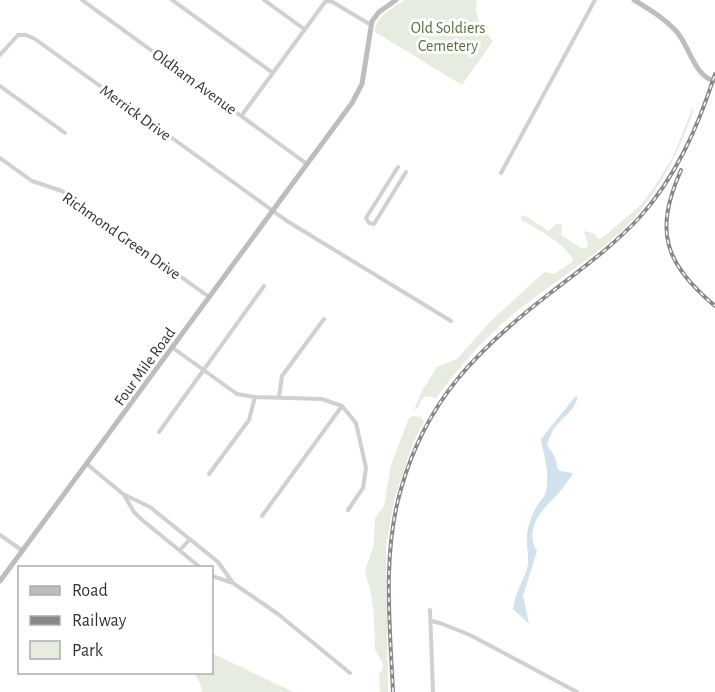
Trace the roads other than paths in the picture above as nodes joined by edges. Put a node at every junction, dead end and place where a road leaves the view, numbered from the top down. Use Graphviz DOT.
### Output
graph roads {
  1 [pos="82,0"];
  2 [pos="172,0"];
  3 [pos="264,0"];
  4 [pos="396,0"];
  5 [pos="595,0"];
  6 [pos="634,0"];
  7 [pos="371,25"];
  8 [pos="304,29"];
  9 [pos="0,55"];
  10 [pos="273,73"];
  11 [pos="715,81"];
  12 [pos="0,86"];
  13 [pos="242,115"];
  14 [pos="65,133"];
  15 [pos="0,158"];
  16 [pos="307,164"];
  17 [pos="398,167"];
  18 [pos="406,172"];
  19 [pos="501,173"];
  20 [pos="273,211"];
  21 [pos="264,286"];
  22 [pos="210,298"];
  23 [pos="324,319"];
  24 [pos="451,321"];
  25 [pos="173,348"];
  26 [pos="204,370"];
  27 [pos="255,397"];
  28 [pos="279,397"];
  29 [pos="342,406"];
  30 [pos="159,432"];
  31 [pos="88,465"];
  32 [pos="209,474"];
  33 [pos="123,494"];
  34 [pos="348,510"];
  35 [pos="262,516"];
  36 [pos="0,535"];
  37 [pos="190,538"];
  38 [pos="180,550"];
  39 [pos="23,551"];
  40 [pos="200,566"];
  41 [pos="213,576"];
  42 [pos="0,581"];
  43 [pos="233,583"];
  44 [pos="430,610"];
  45 [pos="431,621"];
  46 [pos="350,673"];
  47 [pos="433,692"];
  48 [pos="577,692"];
  1 -- 13 [label="street, Oldham Avenue"];
  2 -- 10 [label="street"];
  3 -- 8 [label="street"];
  4 -- 7 [label="street"];
  5 -- 19 [label="street"];
  6 -- 11 [label="street"];
  7 -- 8 [label="street"];
  7 -- 16 [label="street, Four Mile Road"];
  8 -- 10 [label="street"];
  9 -- 20 [label="street, Merrick Drive"];
  10 -- 13 [label="street"];
  12 -- 14 [label="street"];
  13 -- 16 [label="street, Oldham Avenue"];
  15 -- 22 [label="street, Richmond Green Drive"];
  16 -- 20 [label="street, Four Mile Road"];
  17 -- 18 [label="street"];
  20 -- 22 [label="street, Four Mile Road"];
  20 -- 24 [label="street, Merrick Drive"];
  21 -- 26 [label="street"];
  22 -- 25 [label="street, Four Mile Road"];
  23 -- 28 [label="street"];
  25 -- 26 [label="street"];
  25 -- 31 [label="street, Four Mile Road"];
  26 -- 27 [label="street"];
  26 -- 30 [label="street"];
  27 -- 28 [label="street"];
  27 -- 32 [label="street"];
  28 -- 29 [label="street"];
  29 -- 34 [label="street"];
  29 -- 35 [label="street"];
  31 -- 33 [label="street"];
  31 -- 39 [label="street, Four Mile Road"];
  33 -- 37 [label="street"];
  33 -- 38 [label="street"];
  36 -- 39 [label="street"];
  37 -- 38 [label="street"];
  37 -- 43 [label="street"];
  38 -- 40 [label="street"];
  39 -- 42 [label="street, Four Mile Road"];
  41 -- 43 [label="street"];
  43 -- 46 [label="street"];
  44 -- 45 [label="street"];
  45 -- 47 [label="street"];
  45 -- 48 [label="street"];
}
